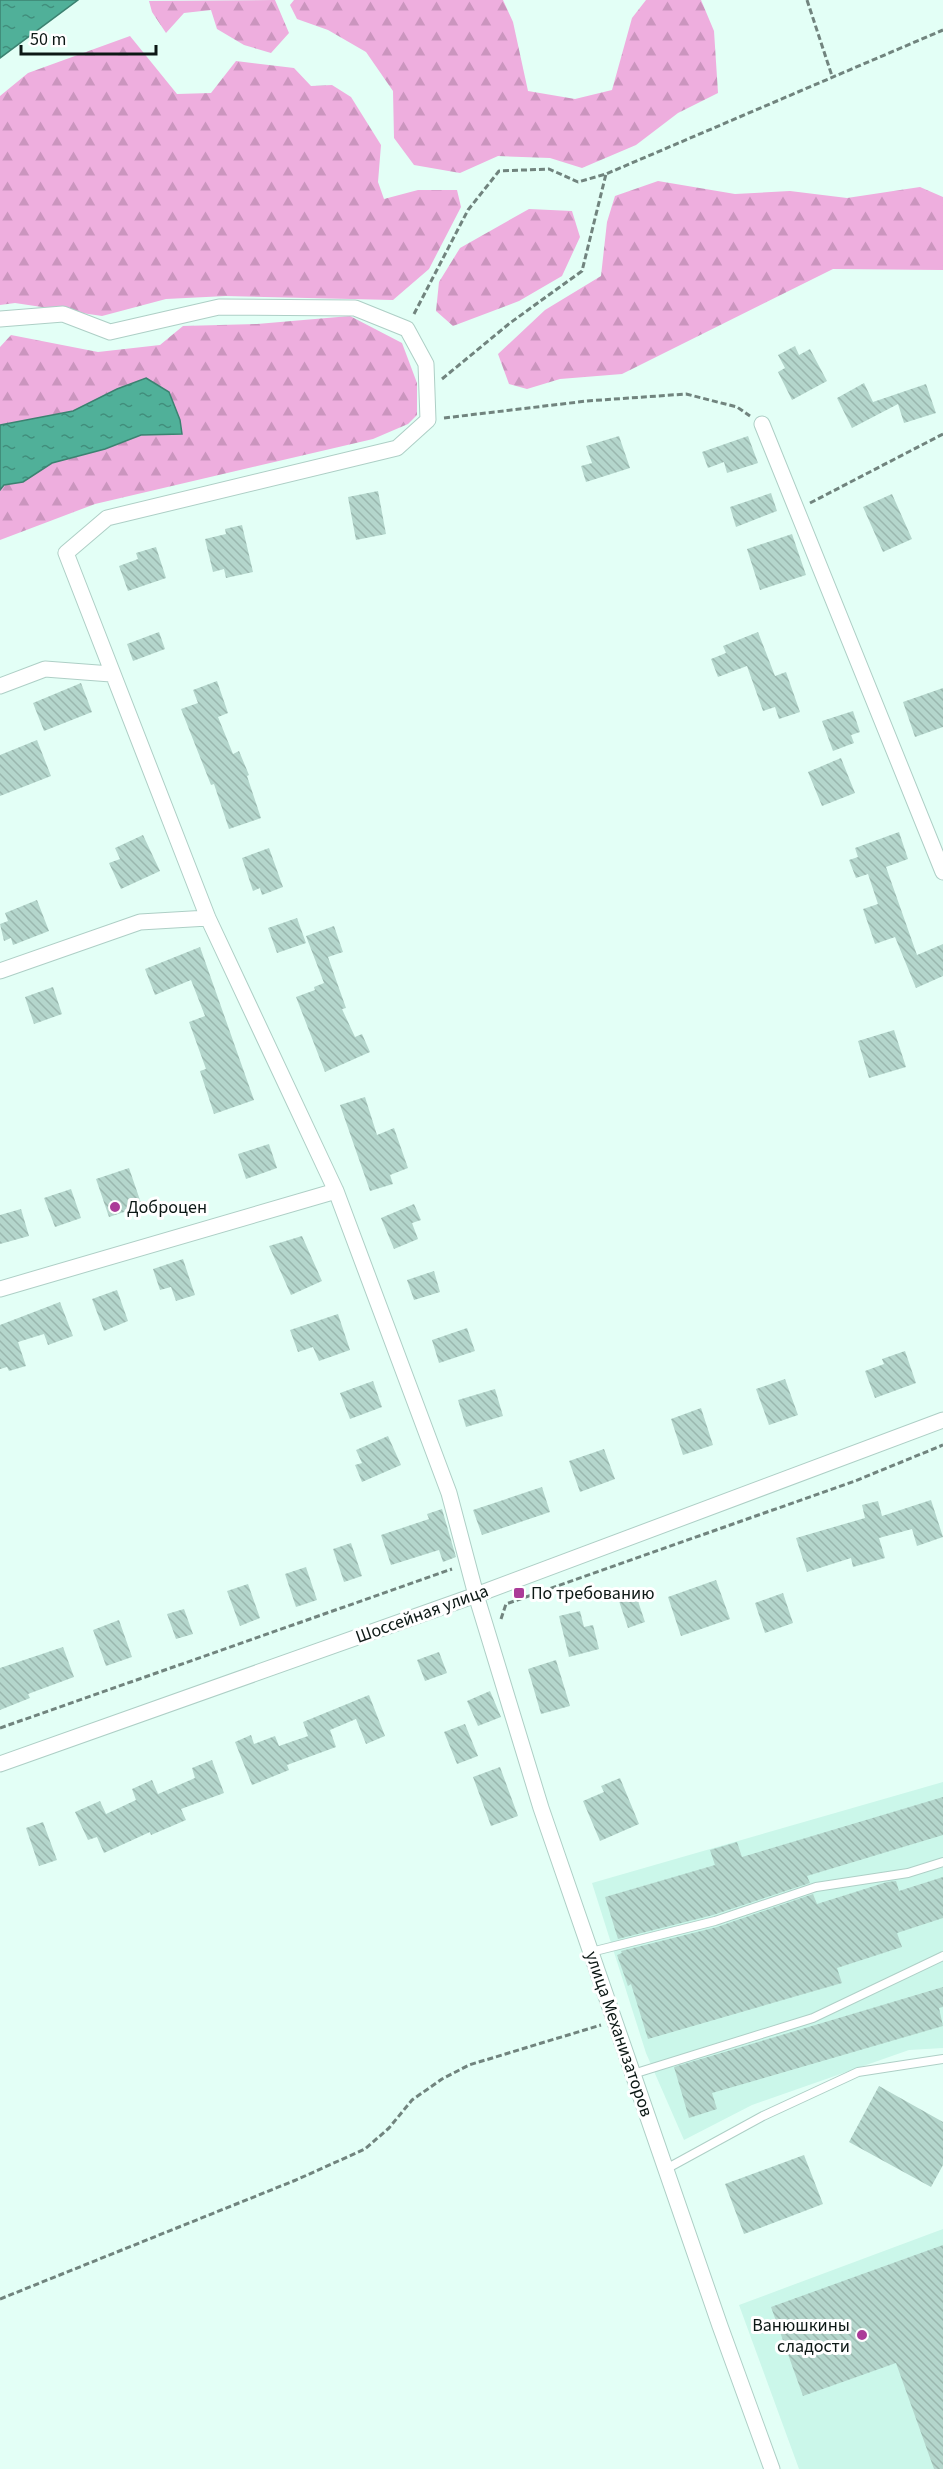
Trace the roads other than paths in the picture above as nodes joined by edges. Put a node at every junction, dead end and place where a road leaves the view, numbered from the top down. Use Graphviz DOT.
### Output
graph roads {
  1 [pos="0,319"];
  2 [pos="762,424"];
  3 [pos="111,675"];
  4 [pos="0,686"];
  5 [pos="943,872"];
  6 [pos="208,918"];
  7 [pos="0,971"];
  8 [pos="336,1191"];
  9 [pos="0,1288"];
  10 [pos="943,1420"];
  11 [pos="476,1595"];
  12 [pos="0,1764"];
  13 [pos="943,1862"];
  14 [pos="591,1953"];
  15 [pos="943,1956"];
  16 [pos="943,2059"];
  17 [pos="633,2074"];
  18 [pos="665,2169"];
  19 [pos="772,2469"];
  1 -- 3 [label="street, улица Механизаторов"];
  2 -- 5 [label="street"];
  3 -- 4 [label="street"];
  3 -- 6 [label="street, улица Механизаторов"];
  6 -- 7 [label="street"];
  6 -- 8 [label="street, улица Механизаторов"];
  8 -- 9 [label="street"];
  8 -- 11 [label="street, улица Механизаторов"];
  10 -- 11 [label="street, Шоссейная улица"];
  11 -- 12 [label="street, Шоссейная улица"];
  11 -- 14 [label="street, улица Механизаторов"];
  13 -- 14 [label="lane"];
  14 -- 17 [label="street, улица Механизаторов"];
  15 -- 17 [label="lane"];
  16 -- 18 [label="lane"];
  17 -- 18 [label="street, улица Механизаторов"];
  18 -- 19 [label="street, улица Механизаторов"];
}
